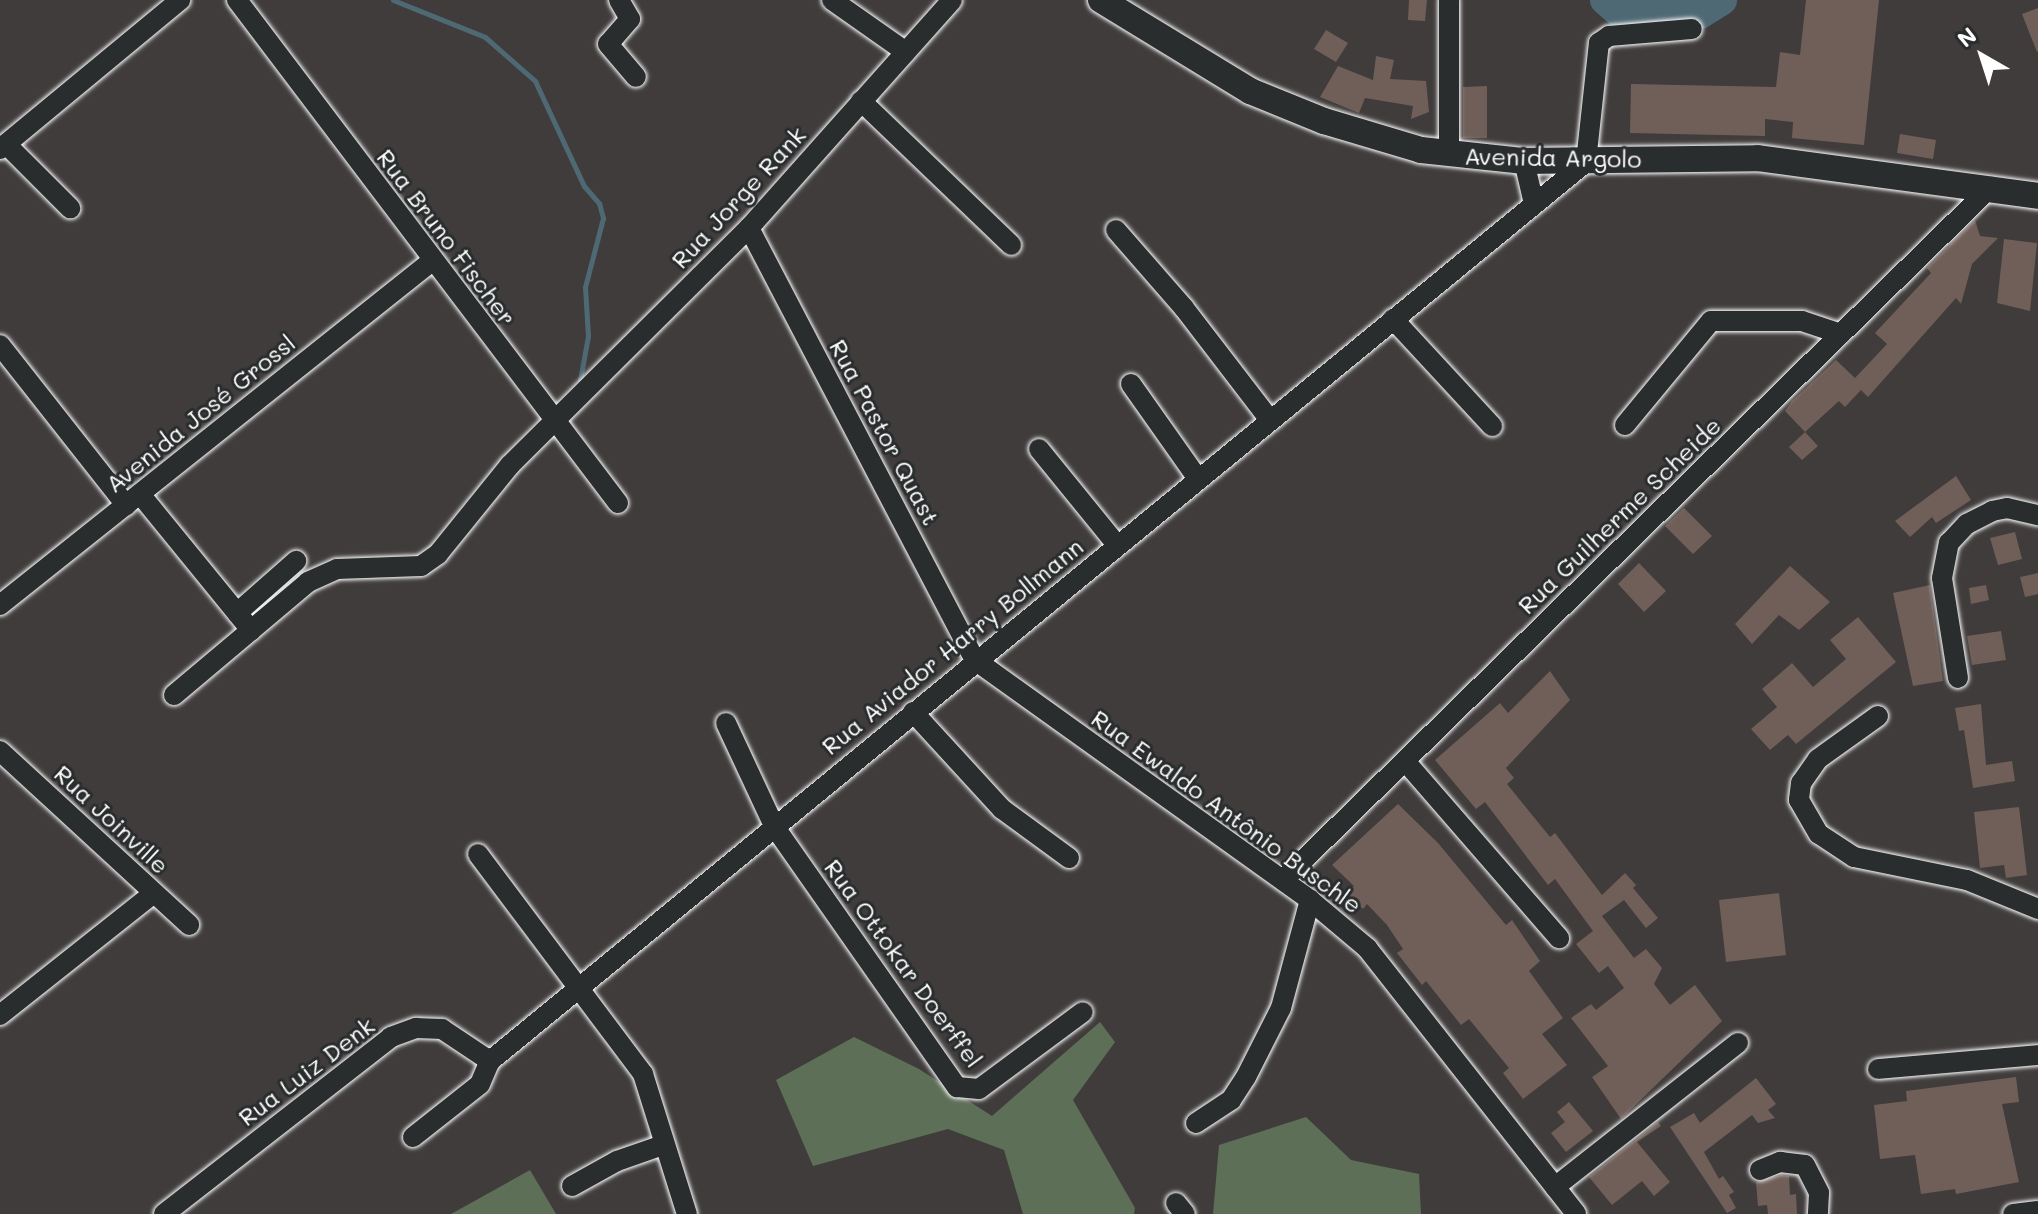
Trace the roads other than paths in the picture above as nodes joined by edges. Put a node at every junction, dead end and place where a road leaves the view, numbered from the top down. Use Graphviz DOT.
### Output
graph roads {
  1 [pos="180,0"];
  2 [pos="237,0"];
  3 [pos="619,0"];
  4 [pos="832,0"];
  5 [pos="952,0"];
  6 [pos="1101,0"];
  7 [pos="1449,0"];
  8 [pos="1692,29"];
  9 [pos="906,52"];
  10 [pos="636,77"];
  11 [pos="861,101"];
  12 [pos="3,146"];
  13 [pos="1449,155"];
  14 [pos="1524,161"];
  15 [pos="1586,162"];
  16 [pos="1991,187"];
  17 [pos="2038,196"];
  18 [pos="1534,204"];
  19 [pos="70,208"];
  20 [pos="749,228"];
  21 [pos="1116,230"];
  22 [pos="1011,245"];
  23 [pos="432,261"];
  24 [pos="1393,319"];
  25 [pos="1841,334"];
  26 [pos="0,345"];
  27 [pos="1131,384"];
  28 [pos="1270,420"];
  29 [pos="555,422"];
  30 [pos="1625,425"];
  31 [pos="1492,426"];
  32 [pos="1039,449"];
  33 [pos="1198,479"];
  34 [pos="133,500"];
  35 [pos="618,503"];
  36 [pos="2038,515"];
  37 [pos="1117,545"];
  38 [pos="296,561"];
  39 [pos="0,605"];
  40 [pos="237,613"];
  41 [pos="251,630"];
  42 [pos="975,660"];
  43 [pos="1958,678"];
  44 [pos="174,695"];
  45 [pos="913,712"];
  46 [pos="1878,716"];
  47 [pos="726,723"];
  48 [pos="0,751"];
  49 [pos="1405,761"];
  50 [pos="774,826"];
  51 [pos="478,854"];
  52 [pos="1069,858"];
  53 [pos="1283,880"];
  54 [pos="154,893"];
  55 [pos="1310,900"];
  56 [pos="2038,909"];
  57 [pos="189,925"];
  58 [pos="1559,938"];
  59 [pos="579,989"];
  60 [pos="1083,1012"];
  61 [pos="0,1015"];
  62 [pos="1738,1043"];
  63 [pos="2038,1055"];
  64 [pos="490,1061"];
  65 [pos="1878,1069"];
  66 [pos="1196,1123"];
  67 [pos="413,1137"];
  68 [pos="663,1145"];
  69 [pos="1760,1170"];
  70 [pos="572,1186"];
  71 [pos="1555,1187"];
  72 [pos="2038,1211"];
  73 [pos="164,1214"];
  74 [pos="687,1214"];
  75 [pos="1576,1214"];
  76 [pos="1818,1214"];
  77 [pos="2013,1214"];
  1 -- 12 [label="street"];
  2 -- 23 [label="street, Rua Bruno Fischer"];
  3 -- 10 [label="street"];
  4 -- 9 [label="street"];
  5 -- 9 [label="street, Rua Jorge Rank"];
  6 -- 13 [label="main road, Avenida Argolo"];
  7 -- 13 [label="street"];
  8 -- 15 [label="street"];
  9 -- 11 [label="street, Rua Jorge Rank"];
  11 -- 20 [label="street, Rua Jorge Rank"];
  11 -- 22 [label="street"];
  12 -- 19 [label="street"];
  13 -- 14 [label="main road, Avenida Argolo"];
  14 -- 15 [label="main road, Avenida Argolo"];
  14 -- 18 [label="street"];
  15 -- 16 [label="main road, Avenida Argolo"];
  15 -- 18 [label="street, Rua Aviador Harry Bollmann"];
  16 -- 17 [label="main road, Avenida Argolo"];
  16 -- 25 [label="street, Rua Guilherme Scheide"];
  18 -- 24 [label="street, Rua Aviador Harry Bollmann"];
  20 -- 29 [label="street, Rua Jorge Rank"];
  20 -- 42 [label="street, Rua Pastor Quast"];
  21 -- 28 [label="street"];
  23 -- 29 [label="street, Rua Bruno Fischer"];
  23 -- 34 [label="street, Avenida José Grossl"];
  24 -- 28 [label="street, Rua Aviador Harry Bollmann"];
  24 -- 31 [label="street"];
  25 -- 30 [label="street"];
  25 -- 49 [label="street, Rua Guilherme Scheide"];
  26 -- 34 [label="street"];
  27 -- 33 [label="street"];
  28 -- 33 [label="street, Rua Aviador Harry Bollmann"];
  29 -- 35 [label="street, Rua Bruno Fischer"];
  29 -- 41 [label="street, Rua Jorge Rank"];
  32 -- 37 [label="street"];
  33 -- 37 [label="street, Rua Aviador Harry Bollmann"];
  34 -- 39 [label="street, Avenida José Grossl"];
  34 -- 40 [label="street"];
  36 -- 43 [label="street"];
  37 -- 42 [label="street, Rua Aviador Harry Bollmann"];
  38 -- 40 [label="street"];
  40 -- 41 [label="street"];
  41 -- 44 [label="street, Rua Jorge Rank"];
  42 -- 45 [label="street, Rua Aviador Harry Bollmann"];
  42 -- 53 [label="street, Rua Ewaldo Antônio Buschle"];
  45 -- 50 [label="street, Rua Aviador Harry Bollmann"];
  45 -- 52 [label="street"];
  46 -- 56 [label="street"];
  47 -- 50 [label="street, Rua Ottokar Doerffel"];
  48 -- 54 [label="street, Rua Joinville"];
  49 -- 53 [label="street, Rua Guilherme Scheide"];
  49 -- 58 [label="street"];
  50 -- 59 [label="street, Rua Aviador Harry Bollmann"];
  50 -- 60 [label="street, Rua Ottokar Doerffel"];
  51 -- 59 [label="street"];
  53 -- 55 [label="street, Rua Ewaldo Antônio Buschle"];
  54 -- 57 [label="street, Rua Joinville"];
  54 -- 61 [label="street"];
  55 -- 66 [label="street"];
  55 -- 71 [label="street, Rua Ewaldo Antônio Buschle"];
  59 -- 64 [label="street, Rua Aviador Harry Bollmann"];
  59 -- 68 [label="street"];
  62 -- 71 [label="street"];
  63 -- 65 [label="street"];
  64 -- 67 [label="street, Rua Aviador Harry Bollmann"];
  64 -- 73 [label="street, Rua Luiz Denk"];
  68 -- 70 [label="street"];
  68 -- 74 [label="street"];
  69 -- 76 [label="street"];
  71 -- 75 [label="street, Rua Ewaldo Antônio Buschle"];
  72 -- 77 [label="street"];
}
